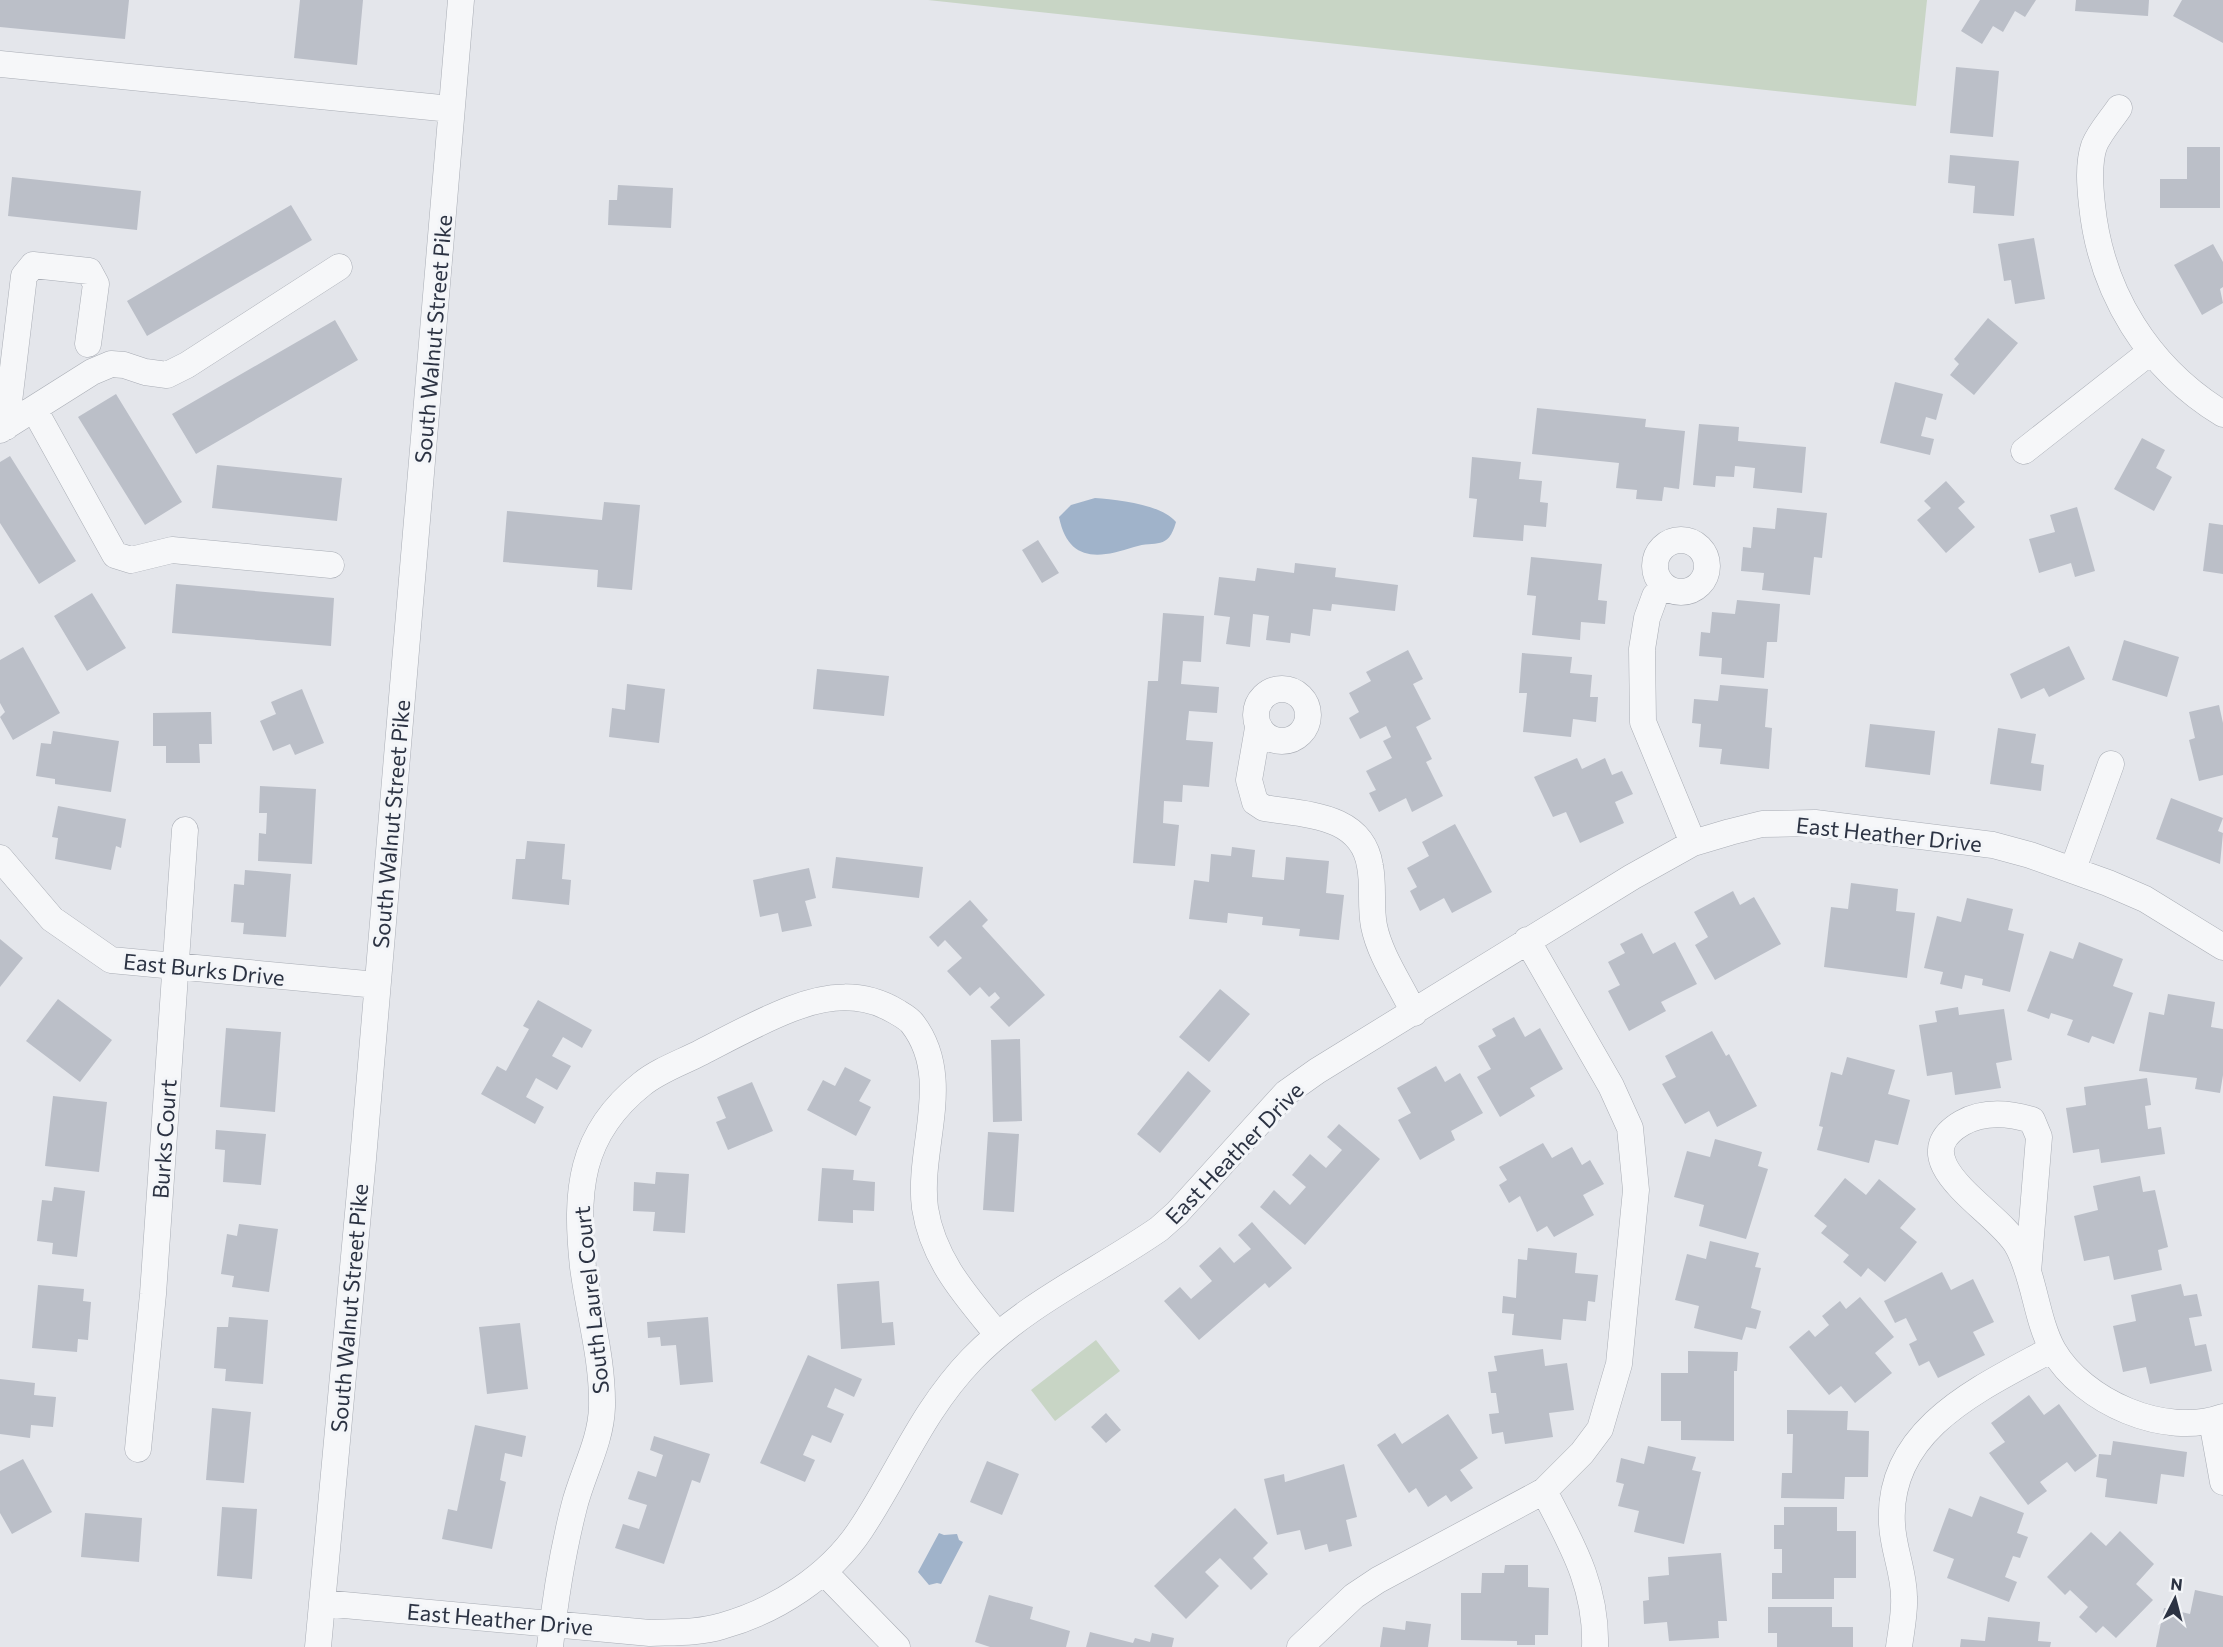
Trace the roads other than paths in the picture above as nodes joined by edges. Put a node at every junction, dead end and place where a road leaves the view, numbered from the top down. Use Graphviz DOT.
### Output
graph roads {
  1 [pos="462,0"];
  2 [pos="0,64"];
  3 [pos="2119,108"];
  4 [pos="451,109"];
  5 [pos="339,267"];
  6 [pos="88,344"];
  7 [pos="2150,352"];
  8 [pos="34,409"];
  9 [pos="2223,414"];
  10 [pos="3,428"];
  11 [pos="2024,451"];
  12 [pos="331,565"];
  13 [pos="1664,587"];
  14 [pos="1258,728"];
  15 [pos="2111,764"];
  16 [pos="186,830"];
  17 [pos="1693,843"];
  18 [pos="0,858"];
  19 [pos="2073,869"];
  20 [pos="1527,940"];
  21 [pos="2223,947"];
  22 [pos="176,968"];
  23 [pos="377,985"];
  24 [pos="1414,1013"];
  25 [pos="2028,1272"];
  26 [pos="998,1335"];
  27 [pos="2052,1349"];
  28 [pos="2217,1419"];
  29 [pos="138,1449"];
  30 [pos="2223,1482"];
  31 [pos="1544,1491"];
  32 [pos="825,1573"];
  33 [pos="322,1603"];
  34 [pos="551,1636"];
  35 [pos="318,1647"];
  36 [pos="897,1647"];
  37 [pos="1300,1647"];
  38 [pos="1595,1647"];
  39 [pos="1899,1647"];
  1 -- 4 [label="street, South Walnut Street Pike"];
  2 -- 4 [label="street"];
  3 -- 7 [label="street"];
  4 -- 23 [label="street, South Walnut Street Pike"];
  5 -- 8 [label="street"];
  6 -- 10 [label="street"];
  7 -- 9 [label="street"];
  7 -- 11 [label="street"];
  8 -- 10 [label="street"];
  8 -- 12 [label="street"];
  13 -- 17 [label="street"];
  14 -- 24 [label="street"];
  15 -- 19 [label="street"];
  16 -- 22 [label="street, Burks Court"];
  17 -- 19 [label="street, East Heather Drive"];
  17 -- 20 [label="street, East Heather Drive"];
  18 -- 22 [label="street, East Burks Drive"];
  19 -- 21 [label="street, East Heather Drive"];
  20 -- 24 [label="street, East Heather Drive"];
  20 -- 31 [label="street"];
  22 -- 23 [label="street, East Burks Drive"];
  22 -- 29 [label="street, Burks Court"];
  23 -- 33 [label="street, South Walnut Street Pike"];
  24 -- 26 [label="street, East Heather Drive"];
  25 -- 25 [label="street"];
  25 -- 27 [label="street"];
  26 -- 32 [label="street, East Heather Drive"];
  26 -- 34 [label="street, South Laurel Court"];
  27 -- 28 [label="street"];
  27 -- 39 [label="street"];
  28 -- 30 [label="street"];
  31 -- 37 [label="street"];
  31 -- 38 [label="street"];
  32 -- 34 [label="street, East Heather Drive"];
  32 -- 36 [label="street"];
  33 -- 34 [label="street, East Heather Drive"];
  33 -- 35 [label="street, South Walnut Street Pike"];
}
